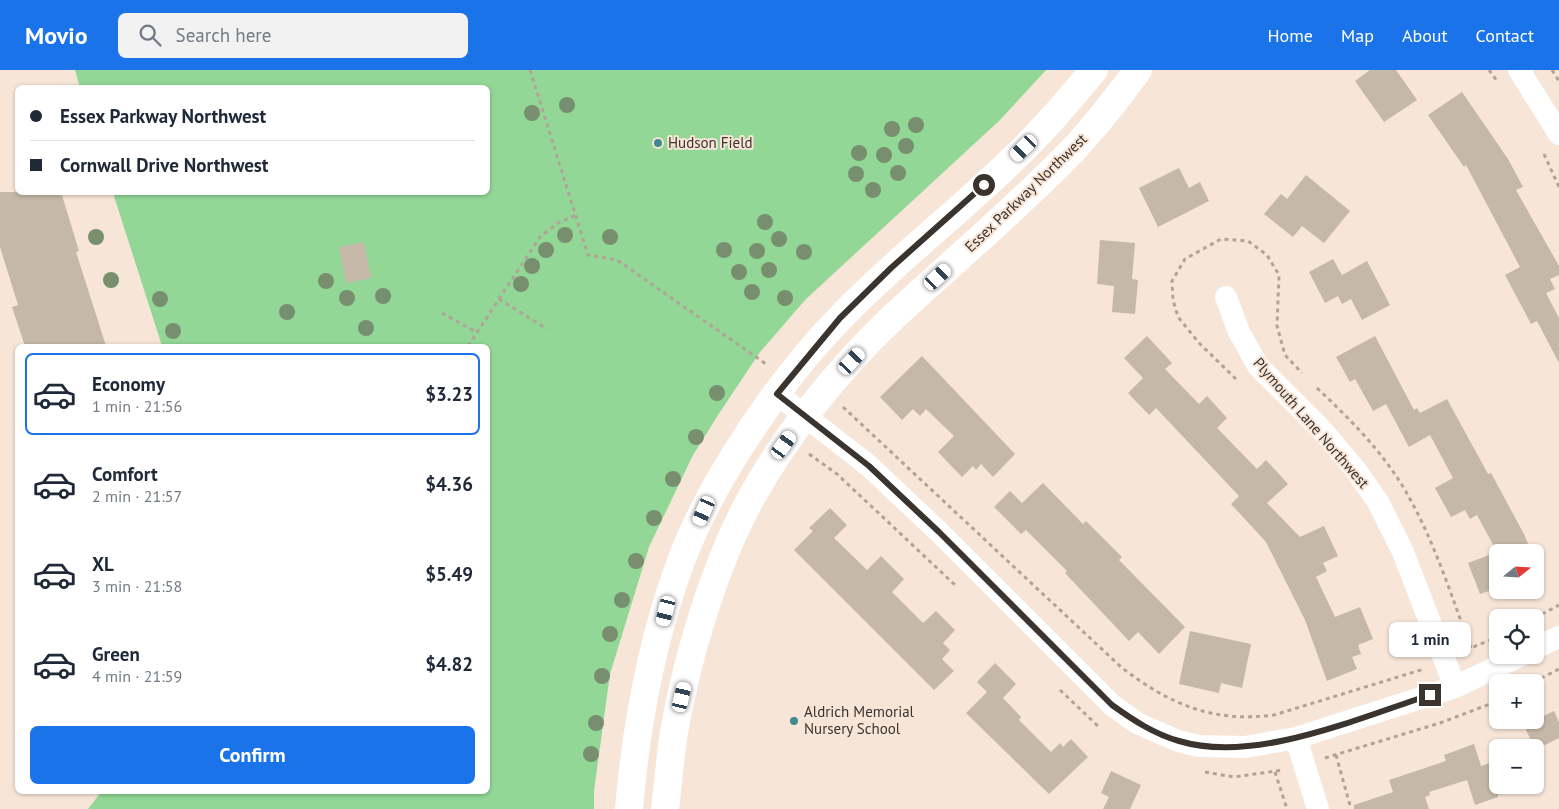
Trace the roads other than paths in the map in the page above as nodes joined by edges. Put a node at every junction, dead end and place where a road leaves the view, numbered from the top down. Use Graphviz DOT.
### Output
graph roads {
  1 [pos="1094,70"];
  2 [pos="1138,70"];
  3 [pos="1518,70"];
  4 [pos="1559,134"];
  5 [pos="1226,297"];
  6 [pos="777,394"];
  7 [pos="805,416"];
  8 [pos="1559,637"];
  9 [pos="1544,644"];
  10 [pos="1503,664"];
  11 [pos="1455,687"];
  12 [pos="1296,738"];
  13 [pos="629,809"];
  14 [pos="665,809"];
  15 [pos="1318,809"];
  1 -- 6 [label="street"];
  2 -- 7 [label="street, Essex Parkway Northwest"];
  3 -- 4 [label="street"];
  5 -- 11 [label="street, Plymouth Lane Northwest"];
  6 -- 7 [label="street"];
  6 -- 13 [label="street"];
  7 -- 12 [label="street"];
  7 -- 14 [label="street, Essex Parkway Northwest"];
  8 -- 9 [label="street"];
  10 -- 11 [label="street"];
  11 -- 12 [label="street"];
  12 -- 15 [label="street"];
}
